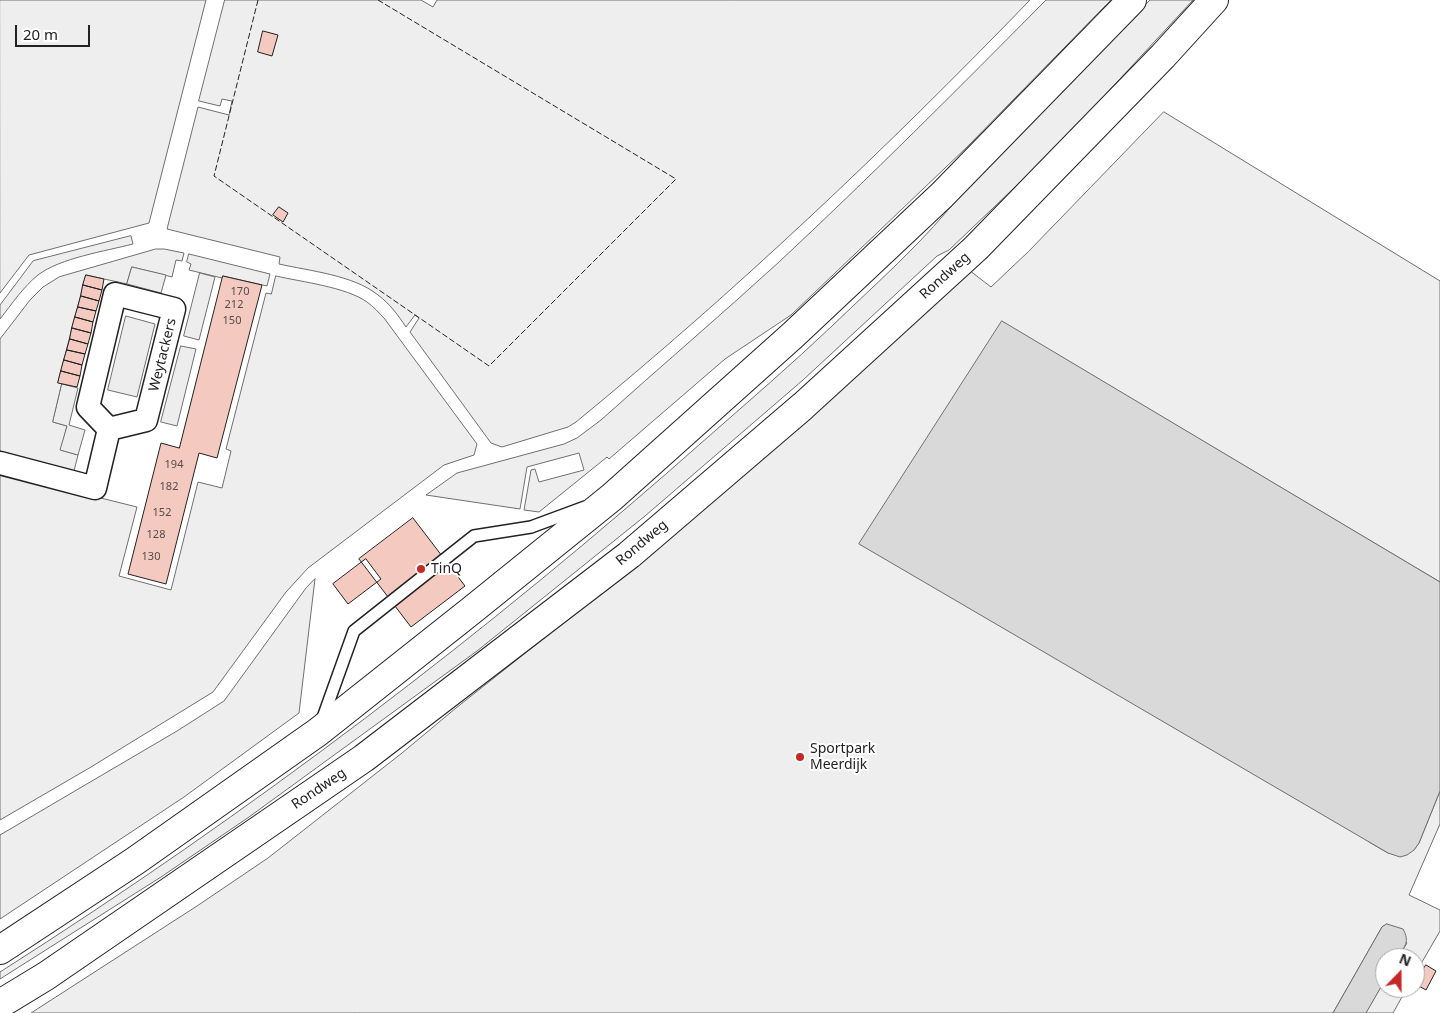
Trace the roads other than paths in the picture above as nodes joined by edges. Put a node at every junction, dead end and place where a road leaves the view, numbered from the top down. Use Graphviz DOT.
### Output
graph roads {
  1 [pos="1132,0"];
  2 [pos="1214,0"];
  3 [pos="109,429"];
  4 [pos="0,463"];
  5 [pos="612,497"];
  6 [pos="318,732"];
  7 [pos="0,950"];
  8 [pos="0,1004"];
  1 -- 5 [label="main road"];
  2 -- 8 [label="main road, Rondweg"];
  3 -- 3 [label="street, Weytackers"];
  3 -- 4 [label="street"];
  5 -- 6 [label="main road"];
  5 -- 6 [label="lane"];
  6 -- 7 [label="main road"];
}
